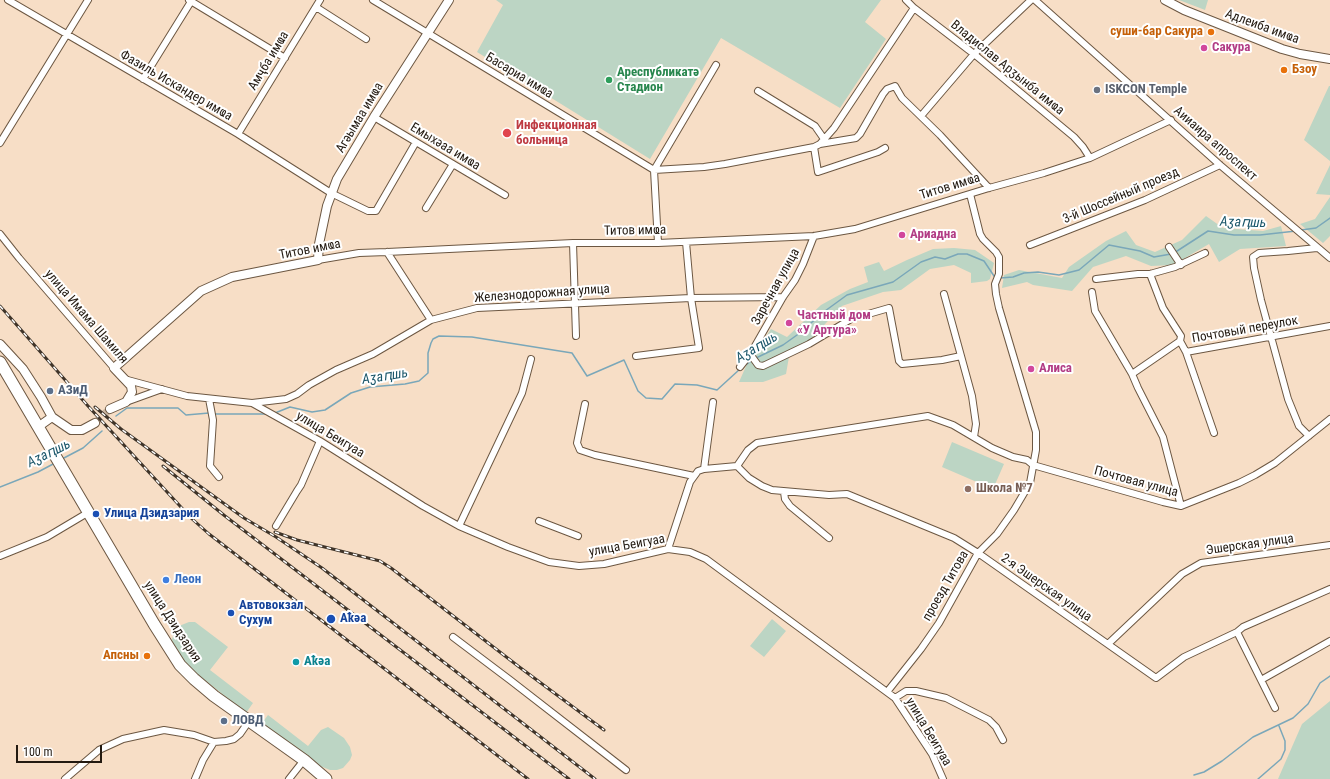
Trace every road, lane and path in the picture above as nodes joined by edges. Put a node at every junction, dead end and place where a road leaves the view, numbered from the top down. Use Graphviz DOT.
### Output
graph roads {
  1 [pos="8,0"];
  2 [pos="88,0"];
  3 [pos="191,0"];
  4 [pos="320,0"];
  5 [pos="372,0"];
  6 [pos="449,0"];
  7 [pos="906,0"];
  8 [pos="1031,0"];
  9 [pos="1035,0"];
  10 [pos="1165,0"];
  11 [pos="316,7"];
  12 [pos="914,8"];
  13 [pos="427,33"];
  14 [pos="68,35"];
  15 [pos="366,39"];
  16 [pos="974,54"];
  17 [pos="285,58"];
  18 [pos="1330,59"];
  19 [pos="716,65"];
  20 [pos="143,79"];
  21 [pos="758,92"];
  22 [pos="921,116"];
  23 [pos="374,117"];
  24 [pos="1171,120"];
  25 [pos="238,134"];
  26 [pos="416,142"];
  27 [pos="0,143"];
  28 [pos="819,143"];
  29 [pos="885,148"];
  30 [pos="1090,158"];
  31 [pos="453,164"];
  32 [pos="1220,165"];
  33 [pos="654,170"];
  34 [pos="989,188"];
  35 [pos="332,193"];
  36 [pos="970,194"];
  37 [pos="505,195"];
  38 [pos="426,208"];
  39 [pos="0,234"];
  40 [pos="814,236"];
  41 [pos="686,242"];
  42 [pos="573,243"];
  43 [pos="658,243"];
  44 [pos="1030,245"];
  45 [pos="1169,247"];
  46 [pos="1317,248"];
  47 [pos="387,252"];
  48 [pos="1205,253"];
  49 [pos="1330,258"];
  50 [pos="318,260"];
  51 [pos="1181,265"];
  52 [pos="1150,274"];
  53 [pos="1096,279"];
  54 [pos="1092,292"];
  55 [pos="944,294"];
  56 [pos="783,297"];
  57 [pos="691,298"];
  58 [pos="574,302"];
  59 [pos="431,320"];
  60 [pos="1330,326"];
  61 [pos="576,336"];
  62 [pos="1270,336"];
  63 [pos="1180,341"];
  64 [pos="0,344"];
  65 [pos="1186,352"];
  66 [pos="751,355"];
  67 [pos="636,356"];
  68 [pos="961,356"];
  69 [pos="531,359"];
  70 [pos="0,362"];
  71 [pos="740,367"];
  72 [pos="114,368"];
  73 [pos="1132,374"];
  74 [pos="124,379"];
  75 [pos="162,389"];
  76 [pos="126,402"];
  77 [pos="210,402"];
  78 [pos="713,402"];
  79 [pos="252,403"];
  80 [pos="585,404"];
  81 [pos="110,409"];
  82 [pos="264,409"];
  83 [pos="52,418"];
  84 [pos="1330,419"];
  85 [pos="95,423"];
  86 [pos="38,427"];
  87 [pos="1214,433"];
  88 [pos="1309,436"];
  89 [pos="974,437"];
  90 [pos="320,441"];
  91 [pos="1033,465"];
  92 [pos="737,466"];
  93 [pos="704,469"];
  94 [pos="694,476"];
  95 [pos="219,477"];
  96 [pos="784,492"];
  97 [pos="1180,506"];
  98 [pos="89,512"];
  99 [pos="539,520"];
  100 [pos="276,526"];
  101 [pos="459,526"];
  102 [pos="578,536"];
  103 [pos="830,538"];
  104 [pos="1330,545"];
  105 [pos="668,549"];
  106 [pos="978,553"];
  107 [pos="0,556"];
  108 [pos="1330,589"];
  109 [pos="1237,632"];
  110 [pos="453,637"];
  111 [pos="1330,641"];
  112 [pos="1108,644"];
  113 [pos="1261,680"];
  114 [pos="887,692"];
  115 [pos="895,698"];
  116 [pos="1275,708"];
  117 [pos="249,721"];
  118 [pos="1003,740"];
  119 [pos="214,742"];
  120 [pos="304,760"];
  121 [pos="626,770"];
  122 [pos="65,779"];
  123 [pos="196,779"];
  124 [pos="289,779"];
  125 [pos="326,779"];
  126 [pos="943,779"];
  1 -- 14 [label="street, Фазиль Искандер имҩа"];
  2 -- 14 [label="street"];
  3 -- 17 [label="street"];
  3 -- 20 [label="street"];
  4 -- 11 [label="street, Амҷба имҩа"];
  5 -- 13 [label="street, Басариа имҩа"];
  6 -- 13 [label="street, Агәымаа имҩа"];
  7 -- 12 [label="street, Владислав Арӡынба имҩа"];
  8 -- 16 [label="street"];
  9 -- 24 [label="street, Аииаира апроспект"];
  10 -- 18 [label="street, Адлеиба имҩа"];
  11 -- 15 [label="street"];
  11 -- 17 [label="street, Амҷба имҩа"];
  12 -- 16 [label="street, Владислав Арӡынба имҩа"];
  12 -- 28 [label="street"];
  13 -- 23 [label="street, Агәымаа имҩа"];
  13 -- 33 [label="street, Басариа имҩа"];
  14 -- 20 [label="street, Фазиль Искандер имҩа"];
  14 -- 27 [label="street"];
  16 -- 22 [label="street"];
  16 -- 30 [label="street, Владислав Арӡынба имҩа"];
  17 -- 25 [label="street, Амҷба имҩа"];
  19 -- 33 [label="street"];
  20 -- 25 [label="street, Фазиль Искандер имҩа"];
  21 -- 28 [label="street"];
  22 -- 28 [label="street"];
  22 -- 34 [label="street"];
  23 -- 26 [label="street, Емыхәаа имҩа"];
  23 -- 35 [label="street, Агәымаа имҩа"];
  24 -- 30 [label="street, Титов имҩа"];
  24 -- 32 [label="street, Аииаира апроспект"];
  25 -- 35 [label="street, Фазиль Искандер имҩа"];
  26 -- 31 [label="street, Емыхәаа имҩа"];
  26 -- 35 [label="street, Фазиль Искандер имҩа"];
  28 -- 29 [label="street"];
  28 -- 33 [label="street"];
  30 -- 34 [label="street, Титов имҩа"];
  31 -- 37 [label="street, Емыхәаа имҩа"];
  31 -- 38 [label="street"];
  32 -- 44 [label="street, 3-й Шоссейный проезд"];
  32 -- 46 [label="street, Аииаира апроспект"];
  33 -- 43 [label="street"];
  34 -- 36 [label="street, Титов имҩа"];
  35 -- 50 [label="street, Агәымаа имҩа"];
  36 -- 40 [label="street, Титов имҩа"];
  36 -- 91 [label="street, проезд Титова"];
  39 -- 72 [label="street, улица Имама Шамиля"];
  40 -- 41 [label="street, Титов имҩа"];
  40 -- 56 [label="street, Заречная улица"];
  41 -- 43 [label="street, Титов имҩа"];
  41 -- 57 [label="street"];
  42 -- 43 [label="street, Титов имҩа"];
  42 -- 47 [label="street, Титов имҩа"];
  42 -- 58 [label="street"];
  45 -- 51 [label="street"];
  46 -- 49 [label="street, Аииаира апроспект"];
  46 -- 62 [label="street"];
  47 -- 50 [label="street, Титов имҩа"];
  47 -- 59 [label="street"];
  48 -- 51 [label="street"];
  50 -- 72 [label="street, Титов имҩа"];
  51 -- 52 [label="street"];
  52 -- 53 [label="street"];
  52 -- 63 [label="street"];
  54 -- 73 [label="street"];
  55 -- 68 [label="street"];
  56 -- 57 [label="street, Железнодорожная улица"];
  56 -- 66 [label="street, Заречная улица"];
  57 -- 58 [label="street, Железнодорожная улица"];
  57 -- 67 [label="street"];
  58 -- 59 [label="street, Железнодорожная улица"];
  58 -- 61 [label="street"];
  59 -- 79 [label="street, Железнодорожная улица"];
  60 -- 62 [label="street, Почтовый переулок"];
  62 -- 65 [label="street, Почтовый переулок"];
  62 -- 88 [label="street"];
  63 -- 65 [label="street, Почтовый переулок"];
  63 -- 73 [label="street, Почтовый переулок"];
  64 -- 83 [label="street"];
  65 -- 87 [label="street"];
  66 -- 68 [label="street"];
  66 -- 71 [label="street, Заречная улица"];
  68 -- 89 [label="street"];
  69 -- 101 [label="street"];
  70 -- 86 [label="highway, улица Дзидзария"];
  72 -- 74 [label="street, улица Имама Шамиля"];
  73 -- 97 [label="street"];
  74 -- 75 [label="street, улица Имама Шамиля"];
  74 -- 76 [label="street"];
  75 -- 76 [label="street"];
  75 -- 77 [label="street, улица Имама Шамиля"];
  76 -- 81 [label="street"];
  77 -- 79 [label="street, улица Имама Шамиля"];
  77 -- 95 [label="street"];
  78 -- 93 [label="street"];
  79 -- 82 [label="street, улица Имама Шамиля"];
  80 -- 94 [label="street"];
  82 -- 90 [label="street, улица Беигуаа"];
  83 -- 85 [label="street"];
  83 -- 86 [label="street"];
  84 -- 88 [label="street, Почтовая улица"];
  86 -- 98 [label="highway, улица Дзидзария"];
  88 -- 97 [label="street, Почтовая улица"];
  89 -- 91 [label="street, Почтовая улица"];
  89 -- 92 [label="street, Почтовая улица"];
  90 -- 100 [label="street"];
  90 -- 101 [label="street, улица Беигуаа"];
  91 -- 97 [label="street, Почтовая улица"];
  91 -- 106 [label="street, проезд Титова"];
  92 -- 93 [label="street"];
  92 -- 96 [label="street, 2-я Эшерская улица"];
  93 -- 94 [label="street"];
  94 -- 105 [label="street"];
  96 -- 103 [label="street"];
  96 -- 106 [label="street, 2-я Эшерская улица"];
  98 -- 107 [label="street"];
  98 -- 117 [label="highway, улица Дзидзария"];
  99 -- 102 [label="street"];
  101 -- 105 [label="street, улица Беигуаа"];
  104 -- 112 [label="street, Эшерская улица"];
  105 -- 114 [label="street, улица Беигуаа"];
  106 -- 112 [label="street, 2-я Эшерская улица"];
  106 -- 114 [label="street, проезд Титова"];
  108 -- 109 [label="street, 2-я Эшерская улица"];
  109 -- 112 [label="street, 2-я Эшерская улица"];
  109 -- 113 [label="street"];
  110 -- 121 [label="street"];
  111 -- 113 [label="street"];
  113 -- 116 [label="street"];
  114 -- 115 [label="street, улица Беигуаа"];
  115 -- 118 [label="street"];
  115 -- 126 [label="street, улица Беигуаа"];
  117 -- 119 [label="street"];
  117 -- 120 [label="highway, улица Дзидзария"];
  119 -- 122 [label="street"];
  119 -- 123 [label="street"];
  120 -- 124 [label="street"];
  120 -- 125 [label="highway, улица Дзидзария"];
}
